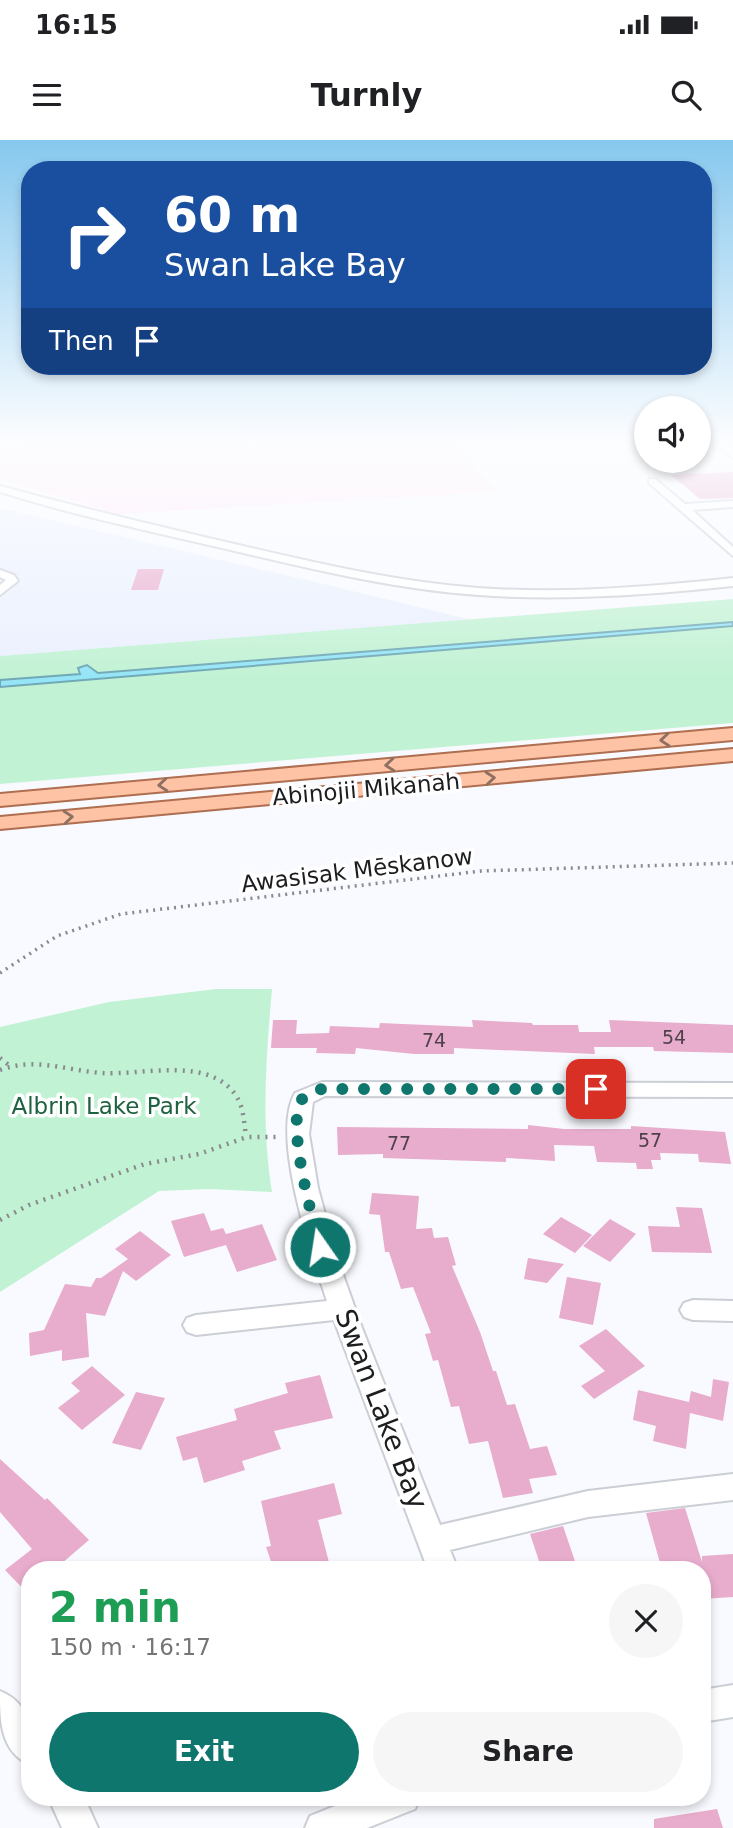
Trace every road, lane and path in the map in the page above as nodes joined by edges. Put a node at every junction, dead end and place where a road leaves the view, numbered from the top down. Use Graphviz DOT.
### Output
graph roads {
  1 [pos="83,521"];
  2 [pos="121,521"];
  3 [pos="698,521"];
  4 [pos="733,536"];
  5 [pos="716,537"];
  6 [pos="733,553"];
  7 [pos="0,573"];
  8 [pos="733,582"];
  9 [pos="733,590"];
  10 [pos="0,591"];
  11 [pos="733,734"];
  12 [pos="733,755"];
  13 [pos="0,800"];
  14 [pos="0,823"];
  15 [pos="733,863"];
  16 [pos="0,973"];
  17 [pos="0,1058"];
  18 [pos="10,1066"];
  19 [pos="0,1070"];
  20 [pos="733,1090"];
  21 [pos="247,1137"];
  22 [pos="297,1138"];
  23 [pos="0,1220"];
  24 [pos="343,1309"];
  25 [pos="693,1310"];
  26 [pos="733,1311"];
  27 [pos="196,1325"];
  28 [pos="733,1487"];
  29 [pos="433,1540"];
  30 [pos="440,1561"];
  31 [pos="733,1701"];
  32 [pos="711,1705"];
  33 [pos="0,1707"];
  34 [pos="21,1736"];
  35 [pos="70,1806"];
  36 [pos="379,1806"];
  37 [pos="81,1828"];
  38 [pos="322,1828"];
  1 -- 9 [label="street"];
  2 -- 8 [label="street"];
  3 -- 5 [label="street"];
  4 -- 5 [label="street"];
  5 -- 6 [label="street"];
  7 -- 10 [label="street"];
  11 -- 13 [label="main road, Abinojii Mikanah, one-way"];
  14 -- 12 [label="main road, Abinojii Mikanah, one-way"];
  15 -- 16 [label="path, Awasisak Mēskanow"];
  17 -- 18 [label="path"];
  18 -- 19 [label="path"];
  18 -- 21 [label="path"];
  20 -- 22 [label="street, Swan Lake Bay"];
  21 -- 22 [label="path"];
  21 -- 23 [label="path"];
  22 -- 24 [label="street, Swan Lake Bay"];
  24 -- 27 [label="street"];
  24 -- 29 [label="street, Swan Lake Bay"];
  25 -- 26 [label="street"];
  28 -- 29 [label="street"];
  29 -- 30 [label="street, Swan Lake Bay"];
  31 -- 32 [label="street"];
  33 -- 34 [label="street"];
  35 -- 37 [label="street"];
  36 -- 38 [label="street"];
}
